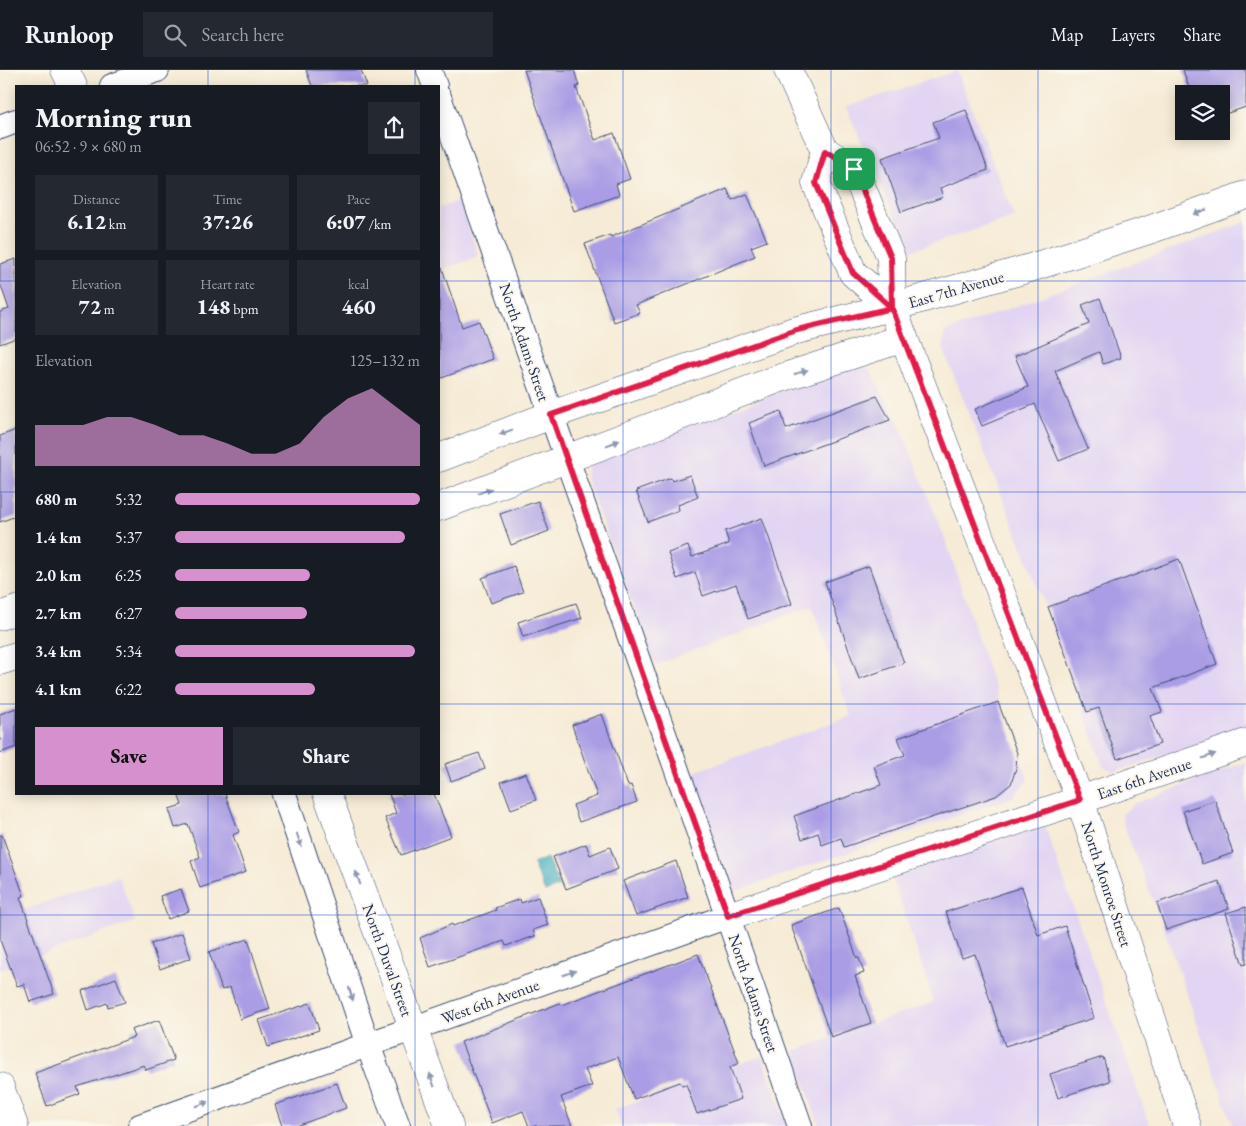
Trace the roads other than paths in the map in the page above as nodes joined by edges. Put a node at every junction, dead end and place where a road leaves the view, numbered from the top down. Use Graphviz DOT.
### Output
graph roads {
  1 [pos="65,70"];
  2 [pos="157,70"];
  3 [pos="429,70"];
  4 [pos="788,70"];
  5 [pos="72,85"];
  6 [pos="115,85"];
  7 [pos="435,85"];
  8 [pos="440,99"];
  9 [pos="15,121"];
  10 [pos="0,127"];
  11 [pos="825,151"];
  12 [pos="1246,195"];
  13 [pos="892,308"];
  14 [pos="904,338"];
  15 [pos="740,349"];
  16 [pos="755,389"];
  17 [pos="551,415"];
  18 [pos="440,458"];
  19 [pos="567,460"];
  20 [pos="440,507"];
  21 [pos="15,610"];
  22 [pos="0,616"];
  23 [pos="1246,743"];
  24 [pos="284,795"];
  25 [pos="327,795"];
  26 [pos="1080,800"];
  27 [pos="728,916"];
  28 [pos="414,1028"];
  29 [pos="368,1045"];
  30 [pos="0,1087"];
  31 [pos="14,1126"];
  32 [pos="140,1126"];
  33 [pos="398,1126"];
  34 [pos="449,1126"];
  35 [pos="800,1126"];
  36 [pos="1187,1126"];
  1 -- 5 [label="street"];
  2 -- 6 [label="street"];
  3 -- 7 [label="street"];
  4 -- 11 [label="street"];
  8 -- 17 [label="street, North Adams Street"];
  9 -- 10 [label="street"];
  11 -- 13 [label="street, North Monroe Street"];
  11 -- 13 [label="street, North Monroe Street"];
  12 -- 13 [label="street, East 7th Avenue, one-way"];
  13 -- 14 [label="street, North Monroe Street"];
  13 -- 15 [label="street, East 7th Avenue"];
  16 -- 14 [label="street, one-way"];
  14 -- 26 [label="street, North Monroe Street"];
  15 -- 16 [label="street"];
  15 -- 17 [label="street, East 7th Avenue"];
  19 -- 16 [label="street, one-way"];
  17 -- 18 [label="street, East 7th Avenue, one-way"];
  17 -- 19 [label="street, North Adams Street"];
  20 -- 19 [label="street, one-way"];
  19 -- 27 [label="street, North Adams Street"];
  21 -- 22 [label="street"];
  26 -- 23 [label="street, East 6th Avenue, one-way"];
  24 -- 29 [label="street, one-way"];
  28 -- 25 [label="street, North Duval Street, one-way"];
  26 -- 27 [label="street, East 6th Avenue"];
  26 -- 36 [label="street, North Monroe Street"];
  28 -- 27 [label="street, West 6th Avenue, one-way"];
  27 -- 35 [label="street, North Adams Street"];
  28 -- 29 [label="street, West 6th Avenue"];
  34 -- 28 [label="street, North Duval Street, one-way"];
  32 -- 29 [label="street, West 6th Avenue, one-way"];
  29 -- 33 [label="street"];
  30 -- 31 [label="street"];
}
